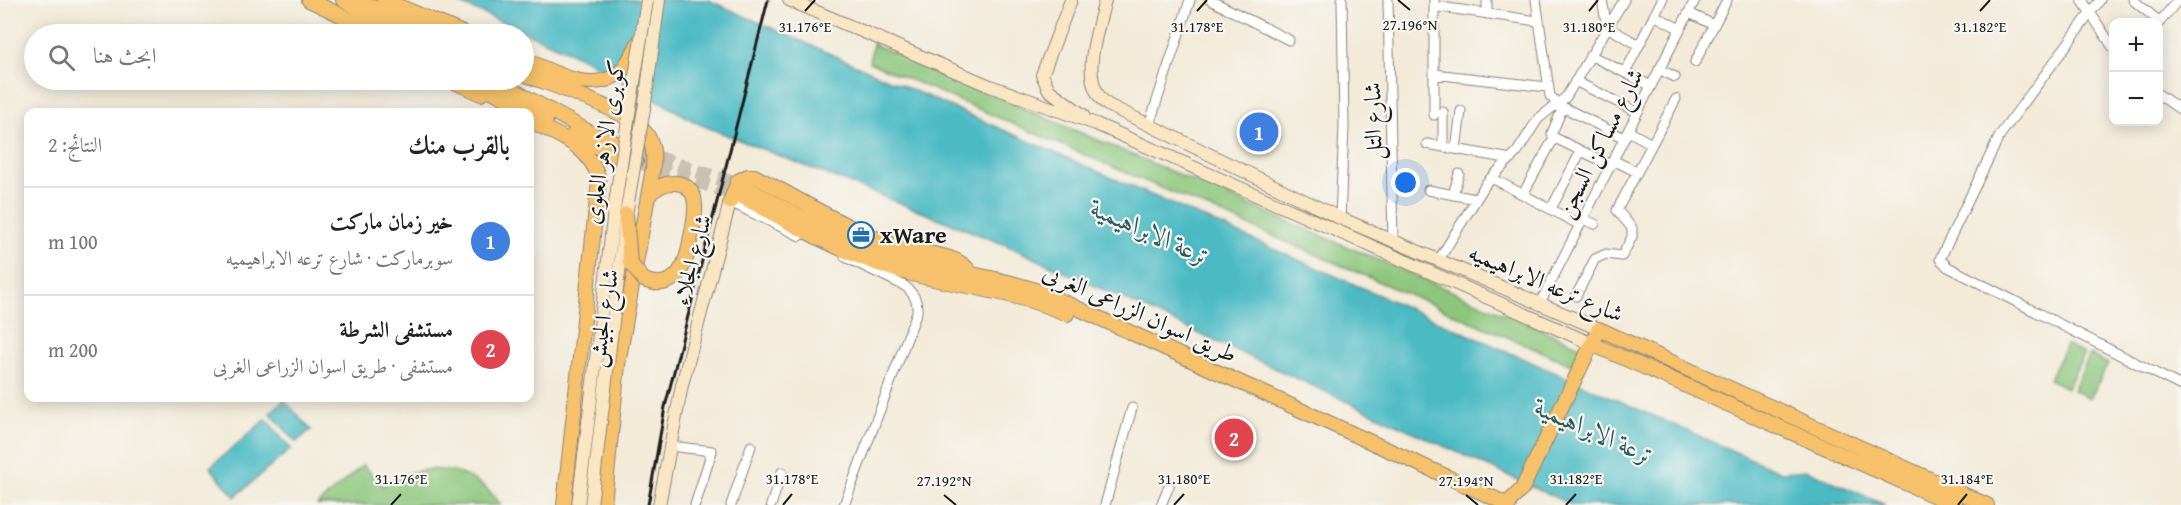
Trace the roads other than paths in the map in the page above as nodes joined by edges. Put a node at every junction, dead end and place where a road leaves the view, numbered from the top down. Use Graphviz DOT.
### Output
graph roads {
  1 [pos="308,0"];
  2 [pos="342,0"];
  3 [pos="356,0"];
  4 [pos="384,0"];
  5 [pos="647,0"];
  6 [pos="659,0"];
  7 [pos="789,0"];
  8 [pos="1071,0"];
  9 [pos="1105,0"];
  10 [pos="1190,0"];
  11 [pos="1210,0"];
  12 [pos="1342,0"];
  13 [pos="1388,0"];
  14 [pos="1487,0"];
  15 [pos="1536,0"];
  16 [pos="1602,0"];
  17 [pos="1624,0"];
  18 [pos="1662,0"];
  19 [pos="1695,0"];
  20 [pos="1727,0"];
  21 [pos="2082,0"];
  22 [pos="2100,0"];
  23 [pos="2133,0"];
  24 [pos="2178,0"];
  25 [pos="1434,3"];
  26 [pos="1689,13"];
  27 [pos="2090,13"];
  28 [pos="1487,14"];
  29 [pos="1654,15"];
  30 [pos="2153,18"];
  31 [pos="2163,18"];
  32 [pos="1538,21"];
  33 [pos="345,24"];
  34 [pos="359,24"];
  35 [pos="388,24"];
  36 [pos="411,24"];
  37 [pos="441,24"];
  38 [pos="1714,26"];
  39 [pos="1607,27"];
  40 [pos="1680,29"];
  41 [pos="640,40"];
  42 [pos="1289,40"];
  43 [pos="2109,42"];
  44 [pos="1640,45"];
  45 [pos="1590,55"];
  46 [pos="1695,62"];
  47 [pos="534,64"];
  48 [pos="1659,69"];
  49 [pos="1625,73"];
  50 [pos="1434,74"];
  51 [pos="1675,77"];
  52 [pos="534,78"];
  53 [pos="1575,81"];
  54 [pos="1651,86"];
  55 [pos="1547,87"];
  56 [pos="470,90"];
  57 [pos="490,90"];
  58 [pos="513,90"];
  59 [pos="2163,97"];
  60 [pos="1676,99"];
  61 [pos="1561,106"];
  62 [pos="507,108"];
  63 [pos="523,108"];
  64 [pos="2181,110"];
  65 [pos="1461,111"];
  66 [pos="1637,112"];
  67 [pos="534,114"];
  68 [pos="534,123"];
  69 [pos="1096,124"];
  70 [pos="1149,125"];
  71 [pos="1626,135"];
  72 [pos="1554,138"];
  73 [pos="1427,144"];
  74 [pos="1652,144"];
  75 [pos="1443,146"];
  76 [pos="1456,149"];
  77 [pos="1581,151"];
  78 [pos="1510,159"];
  79 [pos="1611,163"];
  80 [pos="1637,172"];
  81 [pos="1459,174"];
  82 [pos="1492,178"];
  83 [pos="1428,190"];
  84 [pos="1522,194"];
  85 [pos="738,195"];
  86 [pos="1453,195"];
  87 [pos="648,197"];
  88 [pos="1476,199"];
  89 [pos="597,205"];
  90 [pos="1551,210"];
  91 [pos="626,214"];
  92 [pos="644,215"];
  93 [pos="1340,218"];
  94 [pos="1582,222"];
  95 [pos="1595,224"];
  96 [pos="1394,242"];
  97 [pos="1438,261"];
  98 [pos="972,274"];
  99 [pos="1476,278"];
  100 [pos="1471,292"];
  101 [pos="1576,296"];
  102 [pos="1540,303"];
  103 [pos="1599,329"];
  104 [pos="1593,344"];
  105 [pos="2181,386"];
  106 [pos="1131,408"];
  107 [pos="670,446"];
  108 [pos="751,446"];
  109 [pos="1424,470"];
  110 [pos="782,472"];
  111 [pos="1904,475"];
  112 [pos="1169,486"];
  113 [pos="1522,489"];
  114 [pos="564,505"];
  115 [pos="578,505"];
  116 [pos="591,505"];
  117 [pos="604,505"];
  118 [pos="659,505"];
  119 [pos="694,505"];
  120 [pos="731,505"];
  121 [pos="771,505"];
  122 [pos="844,505"];
  123 [pos="1105,505"];
  124 [pos="1161,505"];
  125 [pos="1489,505"];
  126 [pos="1507,505"];
  127 [pos="1523,505"];
  128 [pos="1955,505"];
  129 [pos="1987,505"];
  1 -- 33 [label="main road"];
  1 -- 34 [label="main road"];
  2 -- 35 [label="main road"];
  3 -- 36 [label="main road"];
  4 -- 37 [label="main road"];
  5 -- 41 [label="main road, كوبرى الازهر العلوى, bridge"];
  6 -- 91 [label="main road, كوبرى الازهر العلوى, bridge"];
  7 -- 69 [label="main road"];
  8 -- 69 [label="main road"];
  9 -- 70 [label="main road, شارع ترعه الابراهيميه"];
  10 -- 70 [label="street"];
  11 -- 42 [label="street"];
  12 -- 93 [label="street"];
  13 -- 96 [label="street, شارع التل"];
  14 -- 28 [label="street"];
  15 -- 32 [label="street"];
  16 -- 39 [label="street"];
  17 -- 39 [label="street"];
  18 -- 29 [label="street"];
  19 -- 26 [label="street, شارع مساكن السجن"];
  20 -- 38 [label="street"];
  21 -- 27 [label="street"];
  22 -- 27 [label="street"];
  23 -- 30 [label="street"];
  24 -- 31 [label="street"];
  25 -- 28 [label="street"];
  25 -- 50 [label="street"];
  26 -- 38 [label="street"];
  26 -- 40 [label="street, شارع مساكن السجن"];
  27 -- 43 [label="street"];
  27 -- 105 [label="street"];
  28 -- 32 [label="street"];
  29 -- 40 [label="street"];
  29 -- 44 [label="street"];
  32 -- 55 [label="street"];
  38 -- 46 [label="street"];
  39 -- 44 [label="street"];
  39 -- 45 [label="street"];
  40 -- 48 [label="street, شارع مساكن السجن"];
  41 -- 47 [label="main road"];
  41 -- 115 [label="main road, كوبرى الازهر العلوى, bridge"];
  44 -- 49 [label="street"];
  45 -- 49 [label="street"];
  45 -- 53 [label="street"];
  48 -- 51 [label="street"];
  48 -- 54 [label="street, شارع مساكن السجن"];
  49 -- 54 [label="street"];
  50 -- 55 [label="street"];
  50 -- 75 [label="street"];
  52 -- 87 [label="main road, شارع الجيش"];
  53 -- 61 [label="street"];
  53 -- 66 [label="street"];
  54 -- 66 [label="street, شارع مساكن السجن"];
  55 -- 61 [label="street"];
  56 -- 62 [label="main road"];
  57 -- 63 [label="main road"];
  58 -- 67 [label="main road"];
  59 -- 64 [label="street"];
  60 -- 74 [label="street"];
  61 -- 71 [label="street"];
  61 -- 72 [label="street"];
  61 -- 78 [label="street"];
  65 -- 76 [label="street"];
  66 -- 71 [label="street, شارع مساكن السجن"];
  68 -- 89 [label="main road, شارع الجيش"];
  69 -- 100 [label="main road, شارع ترعه الابراهيميه"];
  70 -- 93 [label="main road, شارع ترعه الابراهيميه"];
  71 -- 74 [label="street"];
  71 -- 79 [label="street, شارع مساكن السجن"];
  72 -- 77 [label="street"];
  72 -- 84 [label="street"];
  73 -- 75 [label="street"];
  74 -- 80 [label="street"];
  75 -- 76 [label="street"];
  76 -- 78 [label="street"];
  77 -- 79 [label="street"];
  77 -- 90 [label="street"];
  78 -- 82 [label="street"];
  79 -- 80 [label="street"];
  79 -- 94 [label="street, شارع مساكن السجن"];
  80 -- 101 [label="street"];
  81 -- 86 [label="street"];
  82 -- 84 [label="street"];
  82 -- 88 [label="street"];
  83 -- 86 [label="street"];
  84 -- 90 [label="street"];
  85 -- 98 [label="main road, طريق اسوان الزراعى الغربى"];
  85 -- 98 [label="main road"];
  85 -- 107 [label="main road, شارع الجلاء"];
  85 -- 109 [label="main road, طريق اسوان الزراعى الغربى"];
  85 -- 122 [label="street, شارع الجلاء"];
  86 -- 88 [label="street"];
  87 -- 91 [label="main road, bridge"];
  87 -- 92 [label="main road, شارع الجيش"];
  88 -- 97 [label="street"];
  89 -- 92 [label="main road"];
  89 -- 114 [label="main road, شارع الجيش"];
  90 -- 94 [label="street"];
  91 -- 116 [label="main road, كوبرى الازهر العلوى, bridge"];
  92 -- 117 [label="main road, شارع الجيش"];
  93 -- 96 [label="main road, شارع ترعه الابراهيميه"];
  94 -- 95 [label="street"];
  94 -- 102 [label="street, شارع مساكن السجن"];
  96 -- 97 [label="main road, شارع ترعه الابراهيميه"];
  97 -- 99 [label="main road, شارع ترعه الابراهيميه"];
  98 -- 109 [label="main road, طريق اسوان الزراعى الغربى"];
  99 -- 100 [label="main road"];
  99 -- 102 [label="main road, شارع ترعه الابراهيميه"];
  100 -- 104 [label="main road, شارع ترعه الابراهيميه"];
  102 -- 103 [label="main road, شارع ترعه الابراهيميه"];
  103 -- 104 [label="main road"];
  103 -- 111 [label="main road, شارع ترعه الابراهيميه"];
  104 -- 111 [label="main road, شارع ترعه الابراهيميه"];
  104 -- 113 [label="main road"];
  106 -- 123 [label="street"];
  107 -- 118 [label="main road, شارع الجلاء"];
  107 -- 119 [label="street"];
  108 -- 120 [label="street"];
  109 -- 125 [label="main road, طريق اسوان الزراعى الغربى"];
  109 -- 126 [label="main road, طريق اسوان الزراعى الغربى"];
  110 -- 121 [label="street"];
  111 -- 128 [label="main road, شارع ترعه الابراهيميه"];
  111 -- 129 [label="main road, شارع ترعه الابراهيميه"];
  112 -- 124 [label="street"];
  113 -- 126 [label="main road"];
  113 -- 127 [label="main road"];
}
